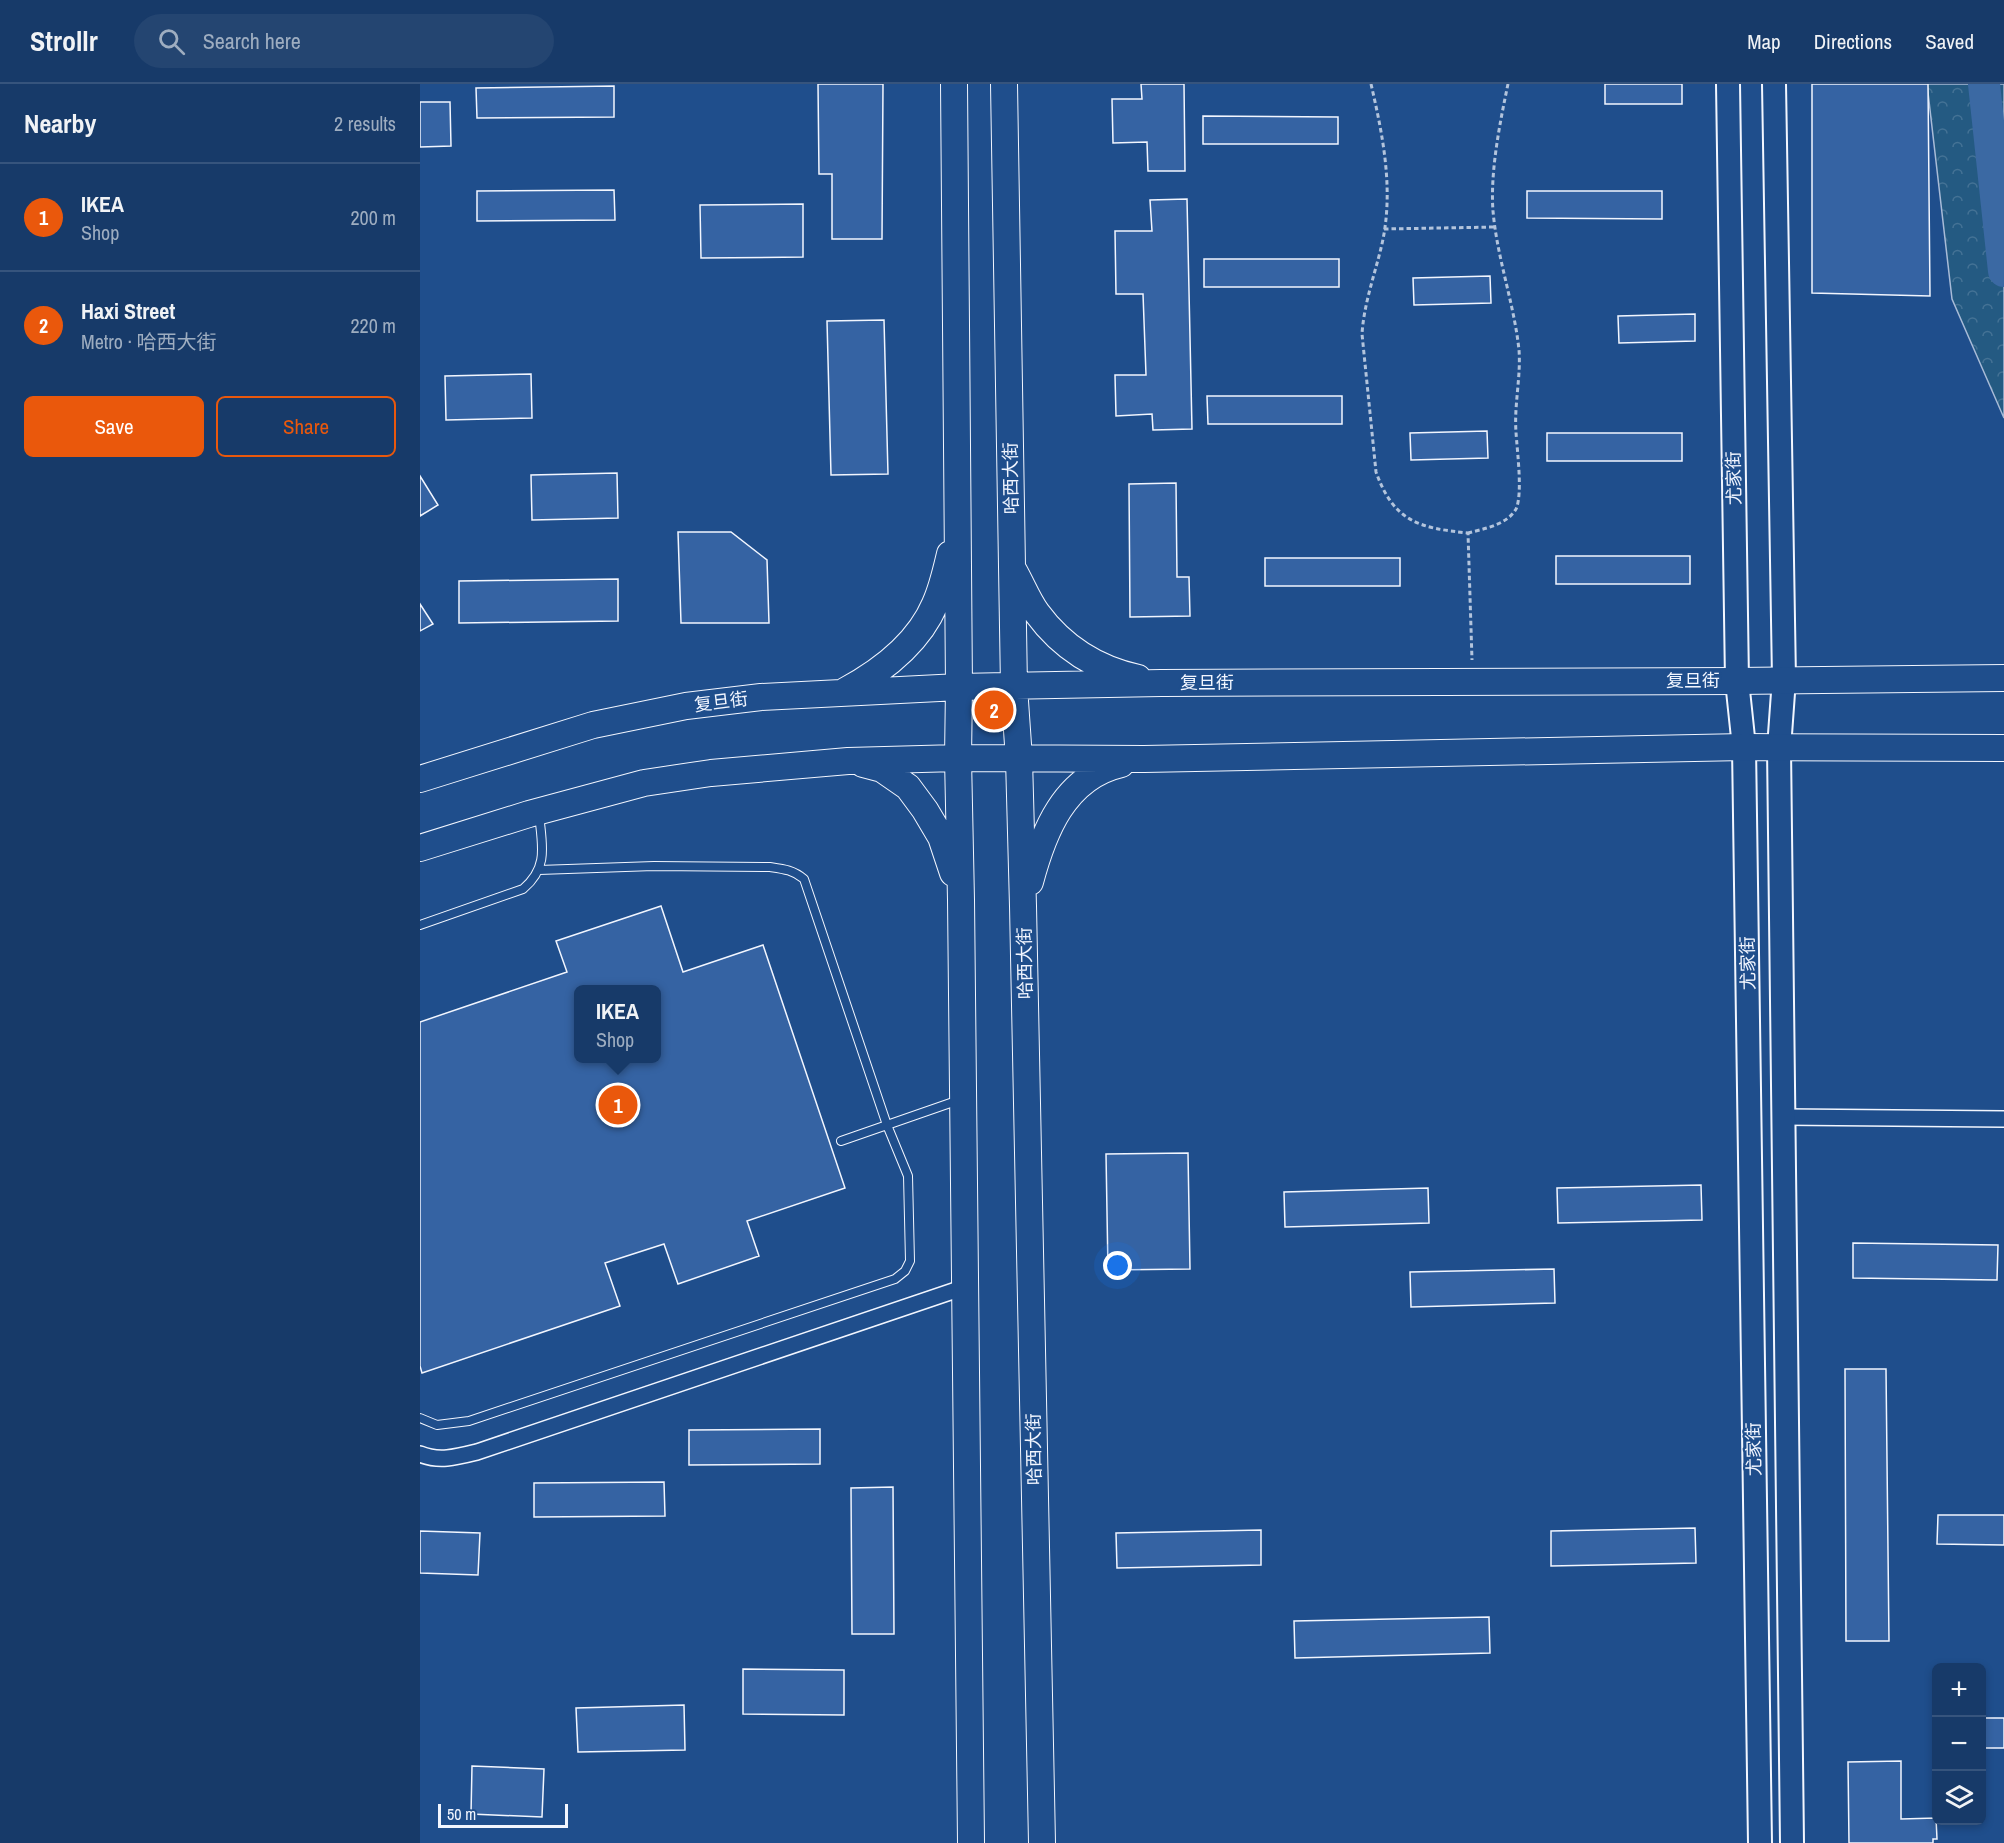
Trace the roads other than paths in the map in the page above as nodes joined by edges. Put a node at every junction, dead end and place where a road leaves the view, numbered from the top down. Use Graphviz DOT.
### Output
graph roads {
  1 [pos="954,84"];
  2 [pos="1004,84"];
  3 [pos="1728,84"];
  4 [pos="1774,84"];
  5 [pos="957,522"];
  6 [pos="1013,569"];
  7 [pos="2004,678"];
  8 [pos="1784,680"];
  9 [pos="1737,681"];
  10 [pos="1161,683"];
  11 [pos="959,687"];
  12 [pos="1014,687"];
  13 [pos="842,693"];
  14 [pos="1744,747"];
  15 [pos="2004,747"];
  16 [pos="1779,748"];
  17 [pos="958,758"];
  18 [pos="1019,759"];
  19 [pos="1144,759"];
  20 [pos="848,761"];
  21 [pos="420,779"];
  22 [pos="538,812"];
  23 [pos="420,848"];
  24 [pos="539,870"];
  25 [pos="961,900"];
  26 [pos="1023,906"];
  27 [pos="420,925"];
  28 [pos="963,1099"];
  29 [pos="1784,1117"];
  30 [pos="2004,1119"];
  31 [pos="887,1125"];
  32 [pos="841,1141"];
  33 [pos="965,1287"];
  34 [pos="420,1418"];
  35 [pos="420,1454"];
  36 [pos="971,1843"];
  37 [pos="1042,1843"];
  38 [pos="1760,1843"];
  39 [pos="1792,1843"];
  1 -- 5 [label="main road"];
  2 -- 6 [label="main road, 哈西大街"];
  3 -- 9 [label="main road, 尤家街"];
  4 -- 8 [label="main road, 尤家街"];
  5 -- 11 [label="main road"];
  5 -- 13 [label="main road"];
  6 -- 10 [label="main road"];
  6 -- 12 [label="main road, 哈西大街"];
  7 -- 8 [label="main road, 复旦街"];
  8 -- 9 [label="main road, 复旦街"];
  8 -- 16 [label="main road, 尤家街"];
  9 -- 10 [label="main road, 复旦街"];
  9 -- 14 [label="main road, 尤家街"];
  10 -- 12 [label="main road, 复旦街"];
  11 -- 12 [label="main road, 复旦街"];
  11 -- 13 [label="main road, 复旦街"];
  11 -- 17 [label="main road"];
  12 -- 18 [label="main road, 哈西大街"];
  13 -- 21 [label="main road, 复旦街"];
  14 -- 16 [label="main road"];
  14 -- 19 [label="main road"];
  14 -- 38 [label="main road, 尤家街"];
  15 -- 16 [label="main road"];
  16 -- 29 [label="main road, 尤家街"];
  17 -- 18 [label="main road"];
  17 -- 20 [label="main road"];
  17 -- 25 [label="main road"];
  18 -- 19 [label="main road"];
  18 -- 26 [label="main road, 哈西大街"];
  19 -- 26 [label="main road"];
  20 -- 22 [label="main road"];
  20 -- 25 [label="main road"];
  22 -- 23 [label="main road"];
  22 -- 24 [label="lane"];
  24 -- 27 [label="lane"];
  24 -- 31 [label="lane"];
  25 -- 28 [label="main road"];
  26 -- 37 [label="main road, 哈西大街"];
  28 -- 31 [label="lane"];
  28 -- 33 [label="main road"];
  29 -- 30 [label="street"];
  29 -- 39 [label="main road, 尤家街"];
  31 -- 32 [label="lane"];
  31 -- 34 [label="lane"];
  33 -- 35 [label="street"];
  33 -- 36 [label="main road"];
}
